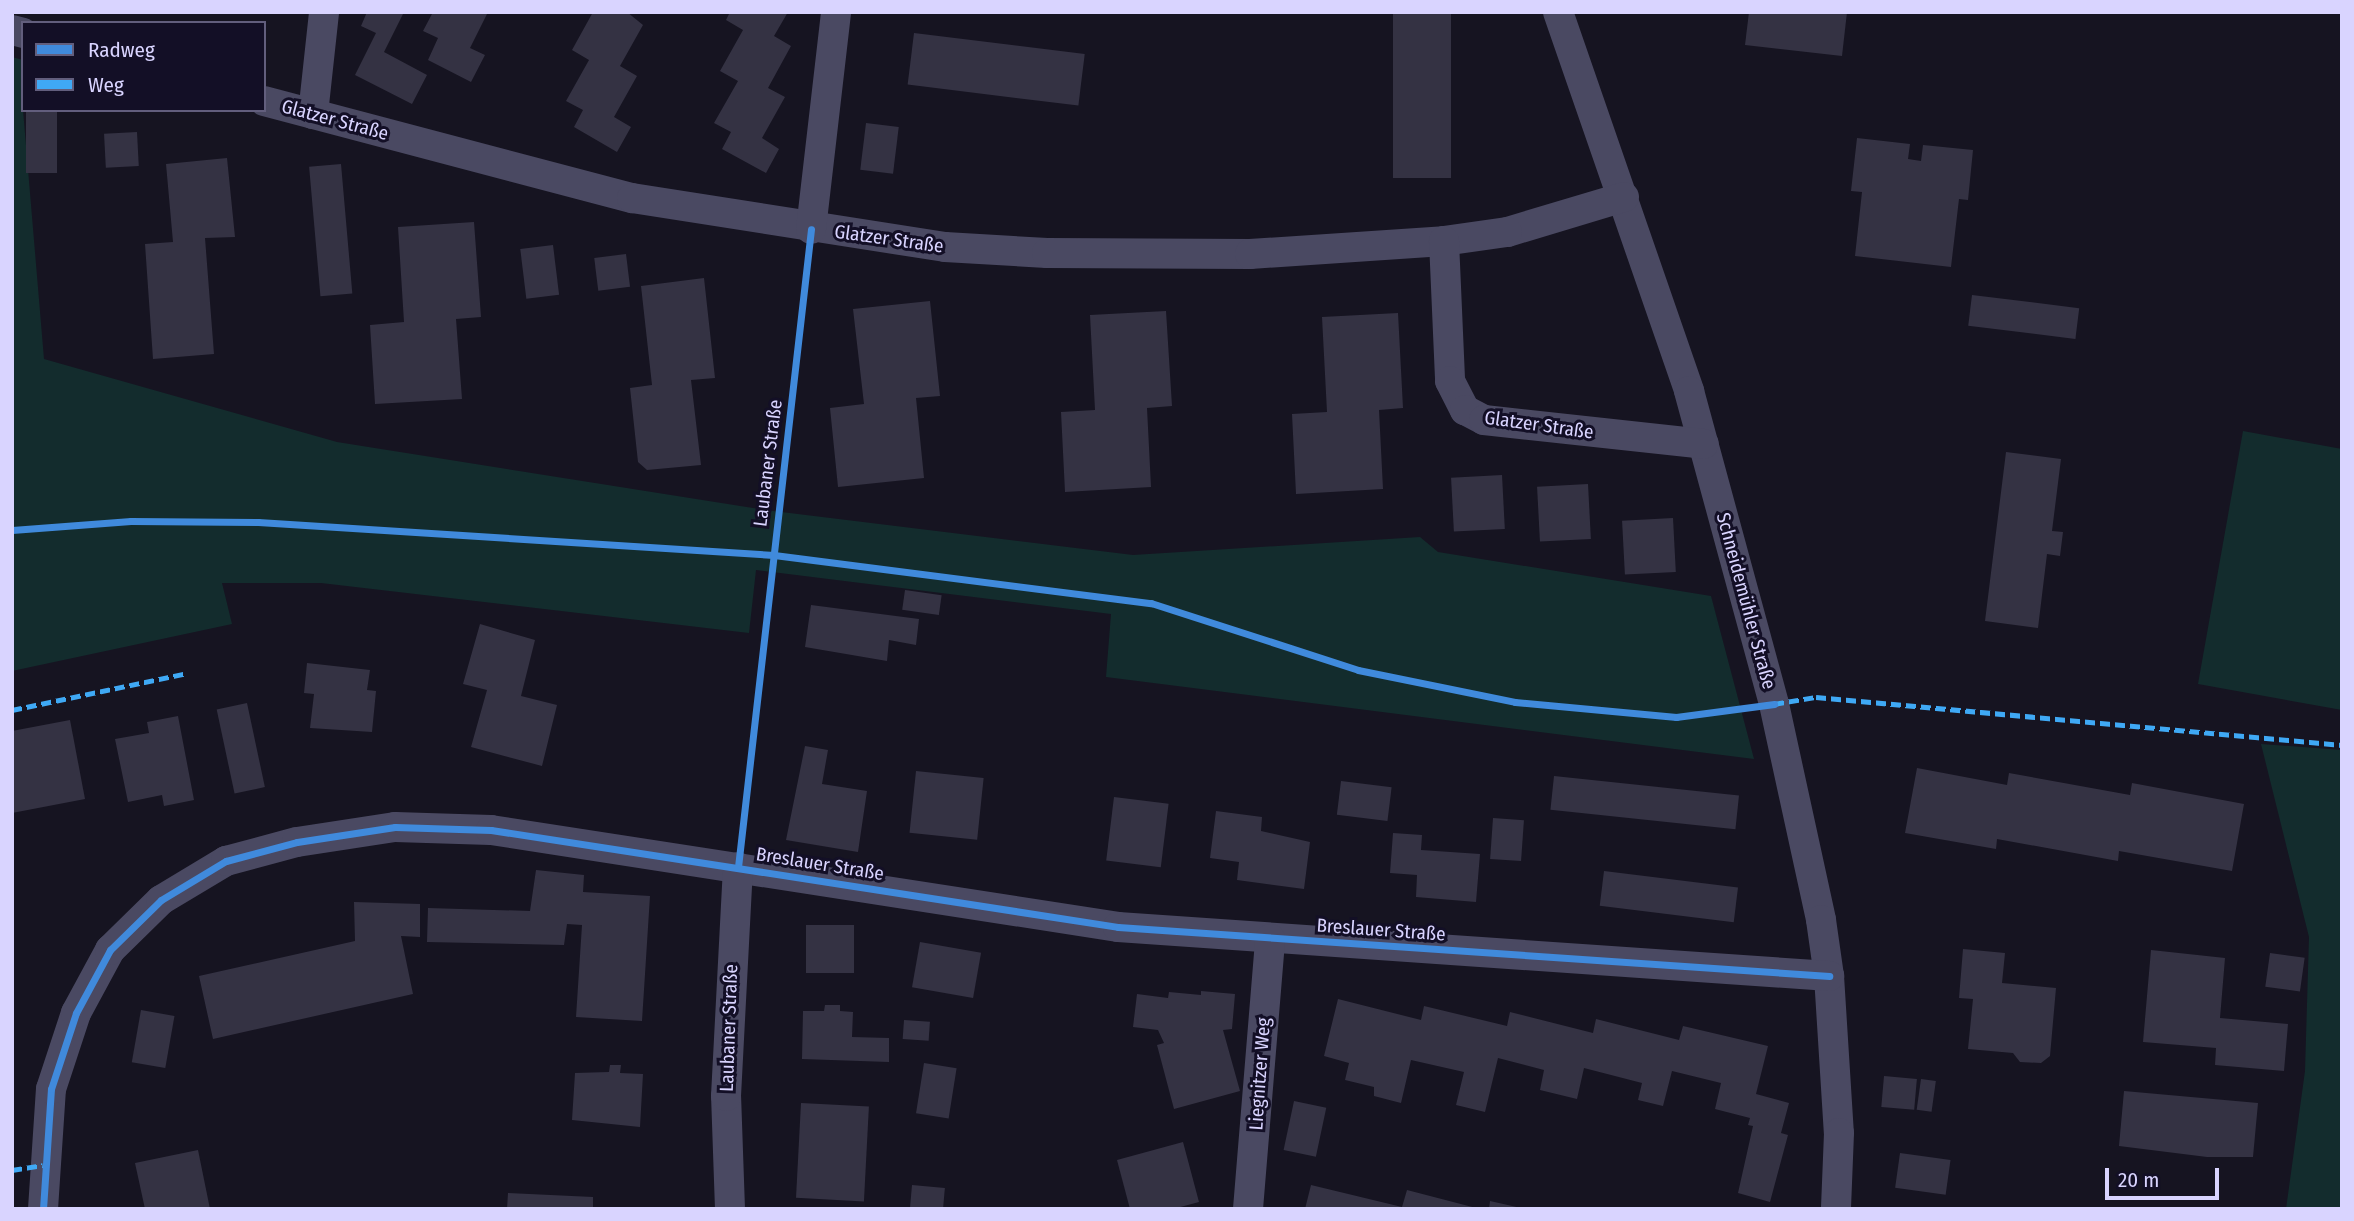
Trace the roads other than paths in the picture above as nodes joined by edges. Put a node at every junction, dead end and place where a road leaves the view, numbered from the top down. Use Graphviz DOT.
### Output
graph roads {
  1 [pos="324,12"];
  2 [pos="836,12"];
  3 [pos="1558,12"];
  4 [pos="266,102"];
  5 [pos="313,114"];
  6 [pos="1624,197"];
  7 [pos="811,229"];
  8 [pos="1444,241"];
  9 [pos="1704,444"];
  10 [pos="738,867"];
  11 [pos="1269,939"];
  12 [pos="1829,976"];
  13 [pos="43,1209"];
  14 [pos="730,1209"];
  15 [pos="1248,1209"];
  16 [pos="1836,1209"];
  1 -- 5 [label="street"];
  2 -- 7 [label="street"];
  3 -- 6 [label="street, Schneidemühler Straße"];
  4 -- 5 [label="street, Glatzer Straße"];
  5 -- 7 [label="street, Glatzer Straße"];
  6 -- 8 [label="street, Glatzer Straße"];
  6 -- 9 [label="street, Schneidemühler Straße"];
  7 -- 8 [label="street, Glatzer Straße"];
  8 -- 9 [label="street, Glatzer Straße"];
  9 -- 12 [label="street, Schneidemühler Straße"];
  10 -- 11 [label="street, Breslauer Straße"];
  10 -- 13 [label="street, Breslauer Straße"];
  10 -- 14 [label="street, Laubaner Straße"];
  11 -- 12 [label="street, Breslauer Straße"];
  11 -- 15 [label="street, Liegnitzer Weg"];
  12 -- 16 [label="street, Schneidemühler Straße"];
}
